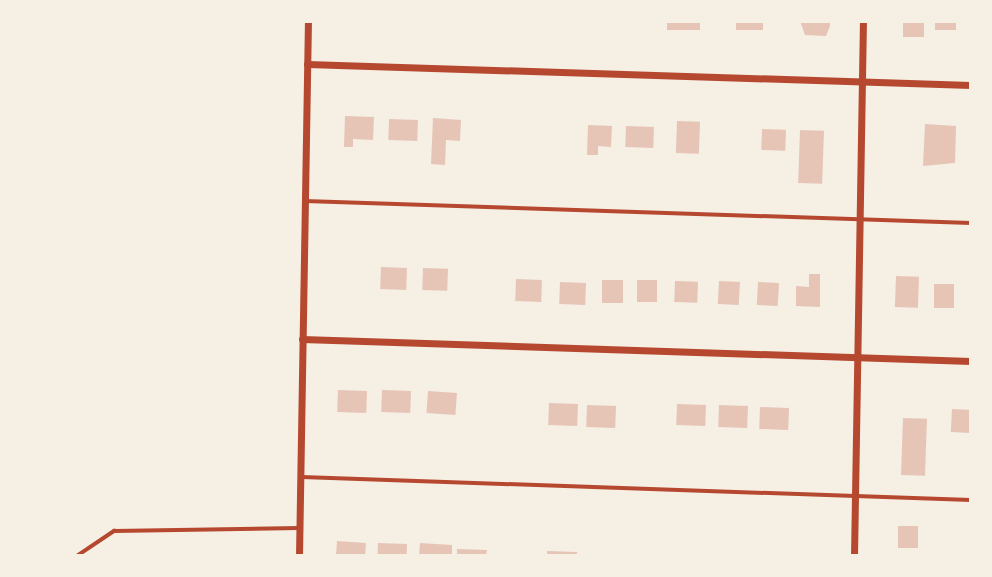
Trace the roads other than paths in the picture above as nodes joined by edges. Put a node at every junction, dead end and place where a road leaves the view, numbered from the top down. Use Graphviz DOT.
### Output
graph roads {
  1 [pos="308,21"];
  2 [pos="863,21"];
  3 [pos="307,64"];
  4 [pos="862,82"];
  5 [pos="971,85"];
  6 [pos="305,201"];
  7 [pos="860,219"];
  8 [pos="971,223"];
  9 [pos="302,339"];
  10 [pos="858,356"];
  11 [pos="971,361"];
  12 [pos="300,477"];
  13 [pos="855,496"];
  14 [pos="971,500"];
  15 [pos="299,528"];
  16 [pos="77,556"];
  17 [pos="299,556"];
  18 [pos="854,556"];
  1 -- 3 [label="street"];
  2 -- 4 [label="street"];
  3 -- 4 [label="street"];
  3 -- 6 [label="street"];
  4 -- 5 [label="street"];
  4 -- 7 [label="street"];
  6 -- 7 [label="lane"];
  6 -- 9 [label="street"];
  7 -- 8 [label="lane"];
  7 -- 10 [label="street"];
  9 -- 10 [label="street"];
  9 -- 12 [label="street"];
  10 -- 11 [label="street"];
  10 -- 13 [label="street"];
  12 -- 13 [label="lane"];
  12 -- 15 [label="street"];
  13 -- 14 [label="lane"];
  13 -- 18 [label="street"];
  15 -- 16 [label="lane"];
  15 -- 17 [label="street"];
}
